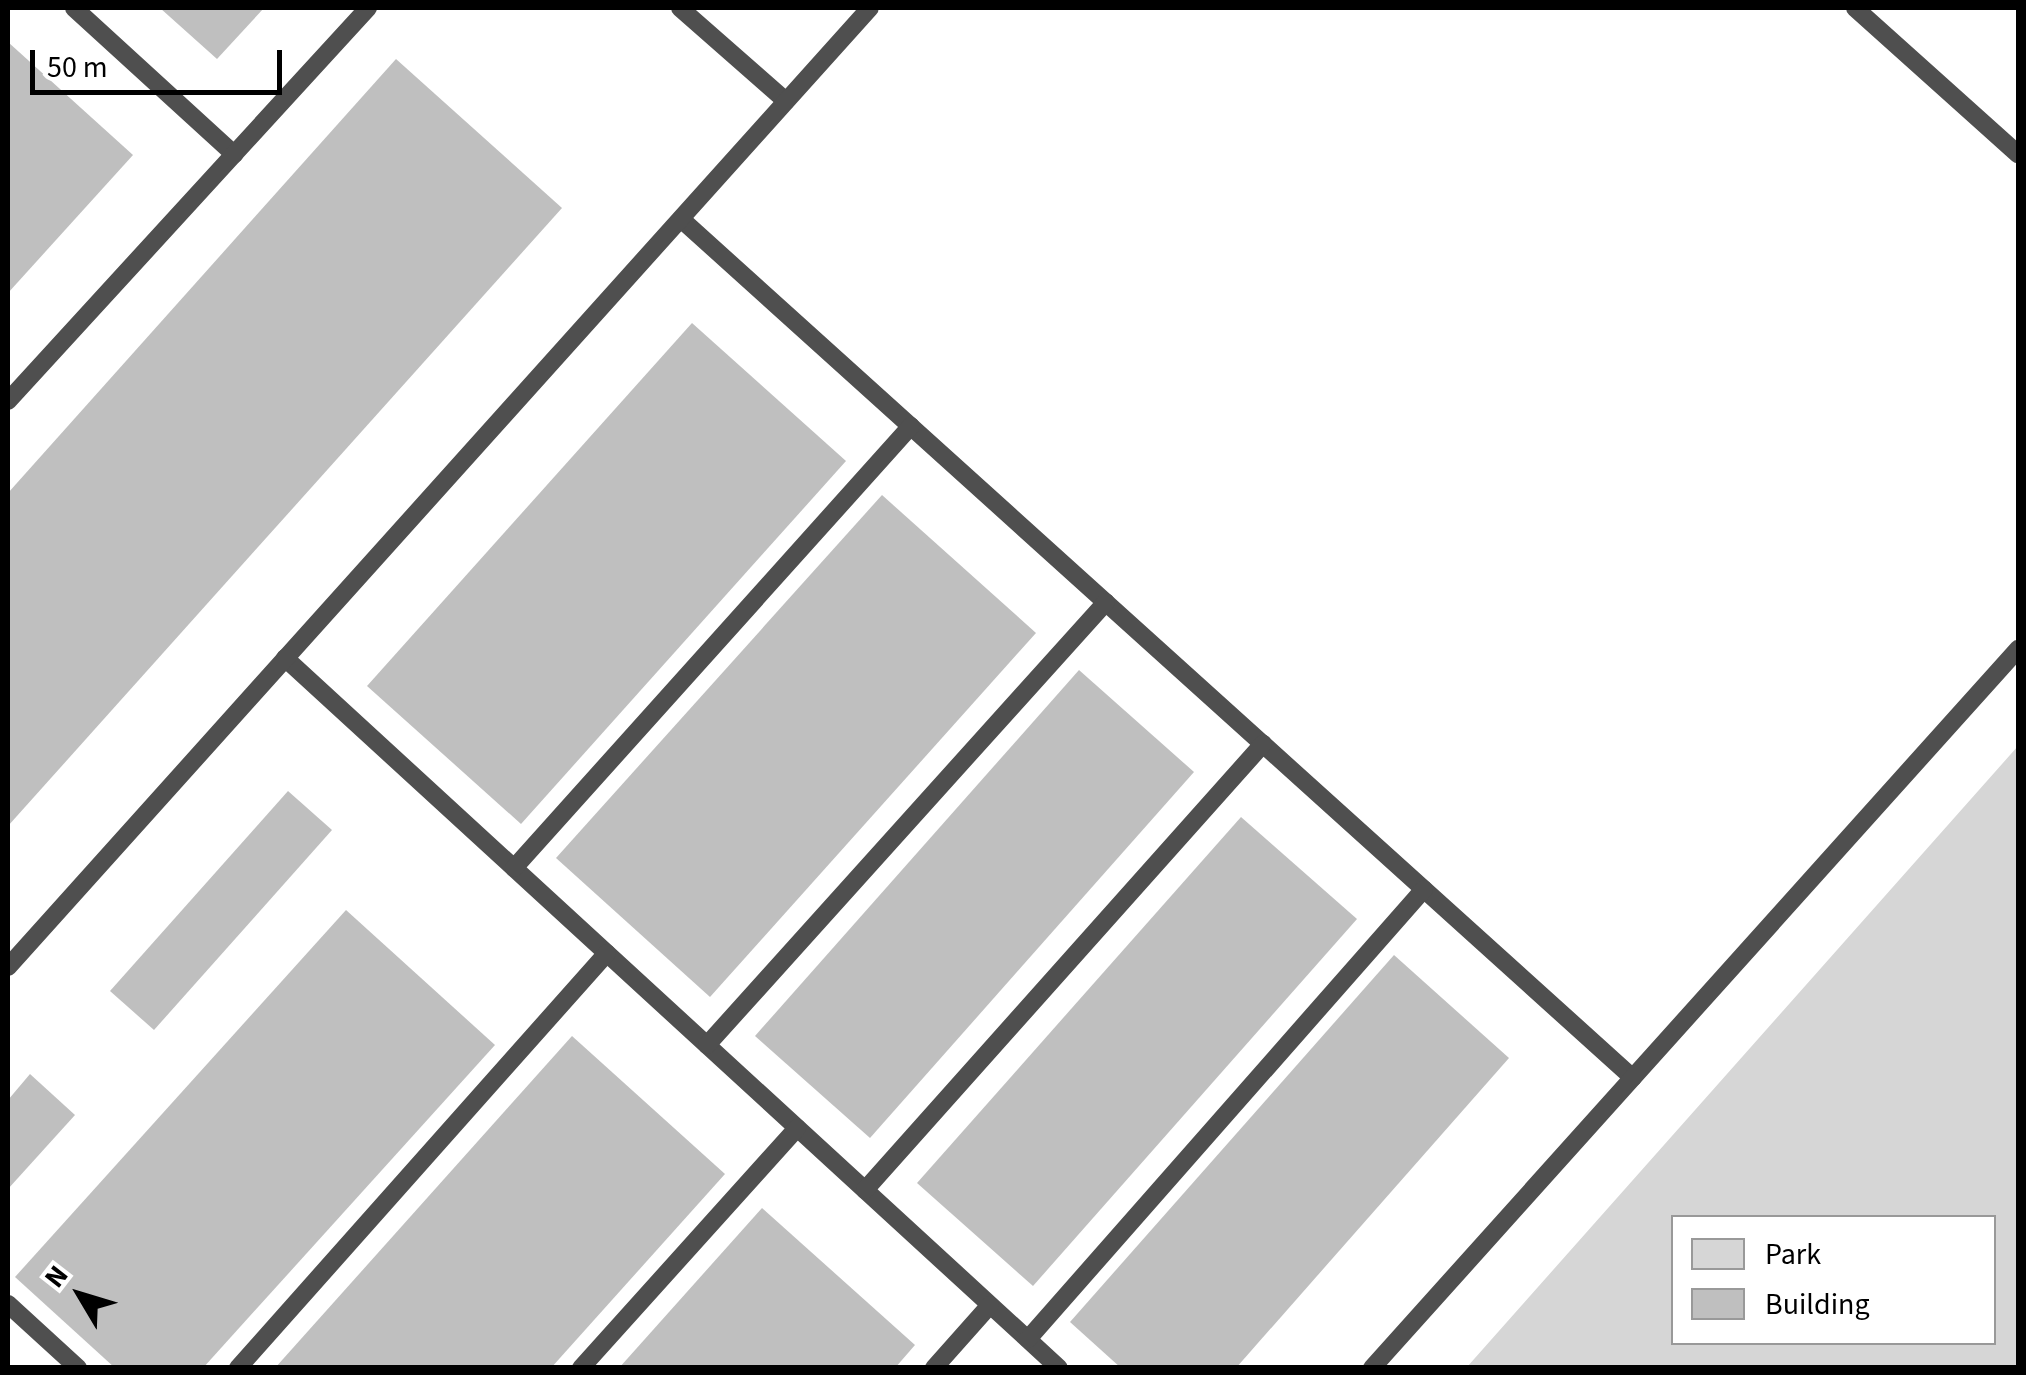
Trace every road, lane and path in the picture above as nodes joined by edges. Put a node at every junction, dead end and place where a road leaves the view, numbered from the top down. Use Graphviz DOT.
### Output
graph roads {
  1 [pos="74,8"];
  2 [pos="368,8"];
  3 [pos="680,8"];
  4 [pos="870,8"];
  5 [pos="1856,8"];
  6 [pos="786,101"];
  7 [pos="234,154"];
  8 [pos="2018,154"];
  9 [pos="680,219"];
  10 [pos="8,400"];
  11 [pos="911,426"];
  12 [pos="1106,602"];
  13 [pos="2018,650"];
  14 [pos="285,658"];
  15 [pos="1263,744"];
  16 [pos="514,868"];
  17 [pos="1424,889"];
  18 [pos="606,953"];
  19 [pos="8,967"];
  20 [pos="707,1045"];
  21 [pos="1633,1078"];
  22 [pos="797,1128"];
  23 [pos="865,1190"];
  24 [pos="8,1304"];
  25 [pos="990,1305"];
  26 [pos="1028,1339"];
  27 [pos="78,1368"];
  28 [pos="238,1368"];
  29 [pos="581,1368"];
  30 [pos="934,1368"];
  31 [pos="1058,1368"];
  32 [pos="1372,1368"];
  1 -- 7 [label="lane"];
  2 -- 7 [label="lane"];
  3 -- 6 [label="lane"];
  4 -- 6 [label="lane"];
  5 -- 8 [label="lane"];
  6 -- 9 [label="lane"];
  7 -- 10 [label="lane"];
  9 -- 11 [label="lane"];
  9 -- 14 [label="lane"];
  11 -- 12 [label="lane"];
  11 -- 16 [label="lane"];
  12 -- 15 [label="lane"];
  12 -- 20 [label="lane"];
  13 -- 21 [label="lane"];
  14 -- 16 [label="lane"];
  14 -- 19 [label="lane"];
  15 -- 17 [label="lane"];
  15 -- 23 [label="lane"];
  16 -- 18 [label="lane"];
  17 -- 21 [label="lane"];
  17 -- 26 [label="lane"];
  18 -- 20 [label="lane"];
  18 -- 28 [label="lane"];
  20 -- 22 [label="lane"];
  21 -- 32 [label="lane"];
  22 -- 23 [label="lane"];
  22 -- 29 [label="lane"];
  23 -- 25 [label="lane"];
  24 -- 27 [label="lane"];
  25 -- 26 [label="lane"];
  25 -- 30 [label="lane"];
  26 -- 31 [label="lane"];
}
